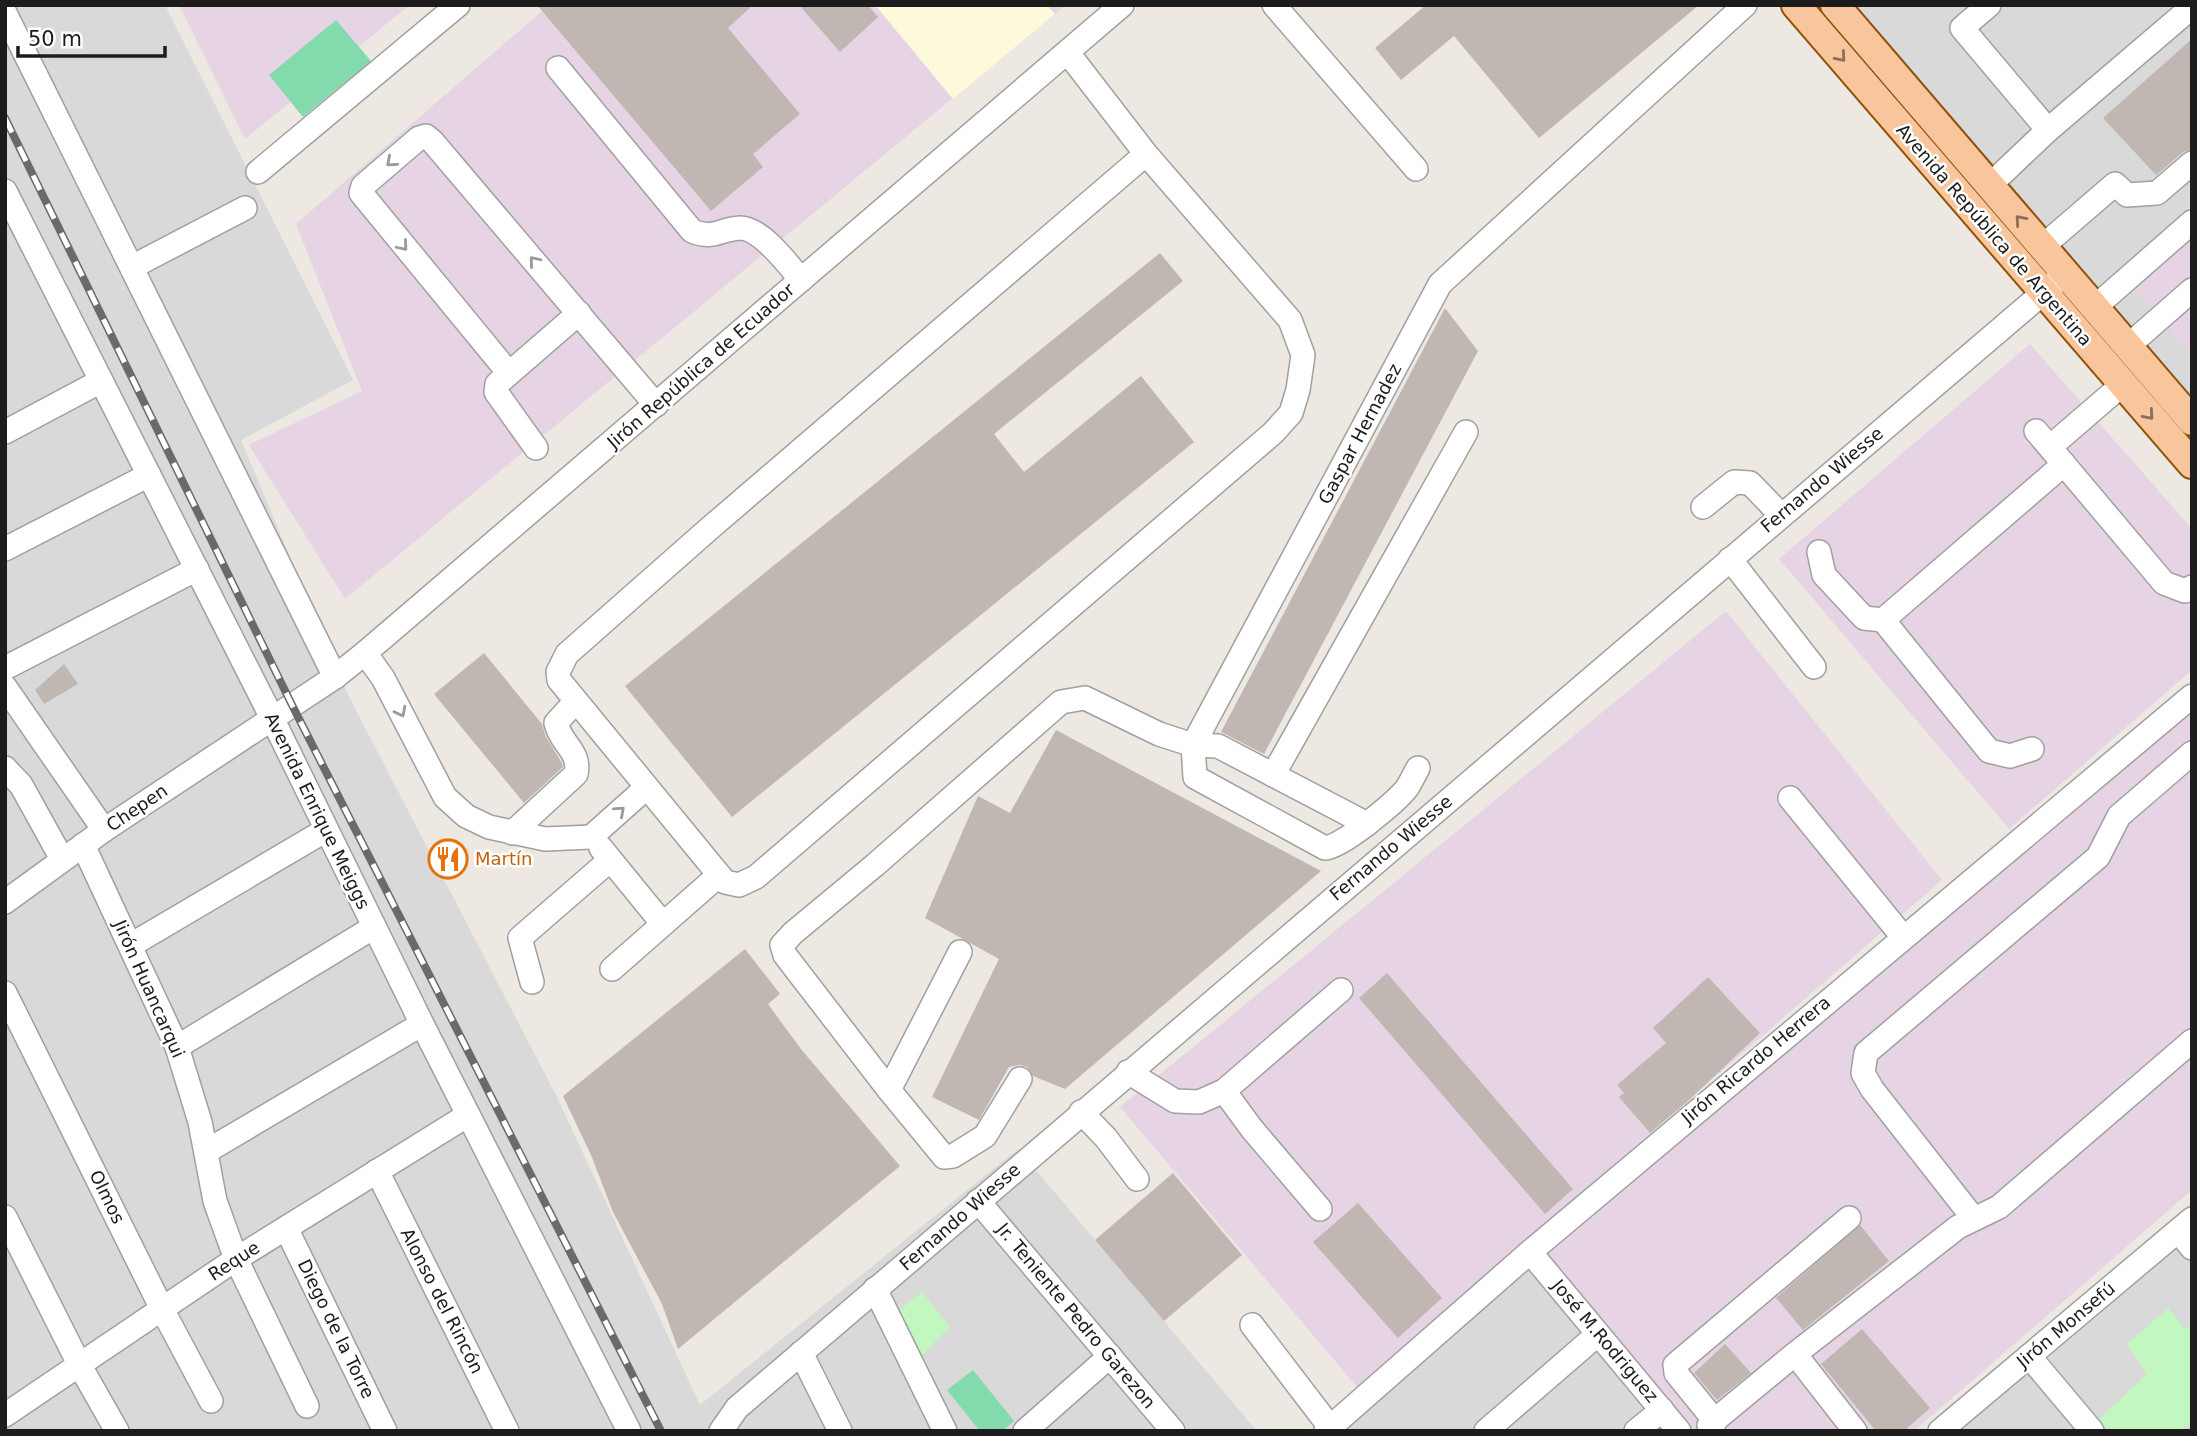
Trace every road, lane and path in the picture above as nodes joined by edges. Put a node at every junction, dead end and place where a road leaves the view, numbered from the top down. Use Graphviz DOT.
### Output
graph roads {
  1 [pos="458,5"];
  2 [pos="1122,5"];
  3 [pos="1274,5"];
  4 [pos="1745,5"];
  5 [pos="1796,5"];
  6 [pos="1835,5"];
  7 [pos="1989,5"];
  8 [pos="2192,7"];
  9 [pos="5,13"];
  10 [pos="1068,53"];
  11 [pos="558,68"];
  12 [pos="2048,130"];
  13 [pos="1146,154"];
  14 [pos="2192,163"];
  15 [pos="1416,169"];
  16 [pos="258,172"];
  17 [pos="1990,185"];
  18 [pos="5,191"];
  19 [pos="245,208"];
  20 [pos="2192,222"];
  21 [pos="2043,246"];
  22 [pos="132,267"];
  23 [pos="2066,273"];
  24 [pos="802,280"];
  25 [pos="2192,290"];
  26 [pos="2044,292"];
  27 [pos="2095,307"];
  28 [pos="579,313"];
  29 [pos="2128,346"];
  30 [pos="508,372"];
  31 [pos="101,381"];
  32 [pos="2123,384"];
  33 [pos="656,405"];
  34 [pos="2192,421"];
  35 [pos="5,432"];
  36 [pos="1466,432"];
  37 [pos="2050,447"];
  38 [pos="536,448"];
  39 [pos="2192,464"];
  40 [pos="149,475"];
  41 [pos="1703,507"];
  42 [pos="1781,515"];
  43 [pos="5,549"];
  44 [pos="1819,552"];
  45 [pos="1730,559"];
  46 [pos="197,569"];
  47 [pos="2192,587"];
  48 [pos="1883,620"];
  49 [pos="365,653"];
  50 [pos="1814,667"];
  51 [pos="5,668"];
  52 [pos="335,677"];
  53 [pos="5,687"];
  54 [pos="2192,696"];
  55 [pos="576,701"];
  56 [pos="272,719"];
  57 [pos="1193,745"];
  58 [pos="2032,749"];
  59 [pos="2192,753"];
  60 [pos="5,768"];
  61 [pos="1418,768"];
  62 [pos="1273,775"];
  63 [pos="646,788"];
  64 [pos="1790,798"];
  65 [pos="1367,824"];
  66 [pos="104,830"];
  67 [pos="326,831"];
  68 [pos="512,834"];
  69 [pos="591,837"];
  70 [pos="83,845"];
  71 [pos="62,859"];
  72 [pos="610,860"];
  73 [pos="719,875"];
  74 [pos="5,902"];
  75 [pos="663,924"];
  76 [pos="374,928"];
  77 [pos="1903,937"];
  78 [pos="131,945"];
  79 [pos="960,952"];
  80 [pos="612,969"];
  81 [pos="532,982"];
  82 [pos="1341,990"];
  83 [pos="5,993"];
  84 [pos="422,1024"];
  85 [pos="2192,1041"];
  86 [pos="177,1047"];
  87 [pos="1128,1072"];
  88 [pos="1020,1079"];
  89 [pos="889,1090"];
  90 [pos="1224,1091"];
  91 [pos="1081,1112"];
  92 [pos="468,1115"];
  93 [pos="207,1151"];
  94 [pos="377,1171"];
  95 [pos="1137,1179"];
  96 [pos="978,1200"];
  97 [pos="1320,1209"];
  98 [pos="5,1217"];
  99 [pos="1849,1218"];
  100 [pos="1975,1219"];
  101 [pos="286,1228"];
  102 [pos="2187,1232"];
  103 [pos="1530,1252"];
  104 [pos="236,1259"];
  105 [pos="875,1289"];
  106 [pos="162,1309"];
  107 [pos="1252,1325"];
  108 [pos="1598,1334"];
  109 [pos="800,1353"];
  110 [pos="1794,1354"];
  111 [pos="1110,1356"];
  112 [pos="2029,1356"];
  113 [pos="80,1366"];
  114 [pos="211,1401"];
  115 [pos="307,1406"];
  116 [pos="1662,1410"];
  117 [pos="5,1415"];
  118 [pos="1714,1426"];
  119 [pos="1328,1429"];
  120 [pos="721,1430"];
  121 [pos="117,1431"];
  122 [pos="385,1431"];
  123 [pos="507,1431"];
  124 [pos="629,1431"];
  125 [pos="840,1431"];
  126 [pos="944,1431"];
  127 [pos="1025,1431"];
  128 [pos="1173,1431"];
  129 [pos="1486,1431"];
  130 [pos="1636,1431"];
  131 [pos="1679,1431"];
  132 [pos="1855,1431"];
  133 [pos="1940,1431"];
  134 [pos="2092,1431"];
  1 -- 16 [label="street"];
  2 -- 10 [label="street, Jirón República de Ecuador"];
  3 -- 15 [label="street"];
  4 -- 57 [label="street, Gaspar Hernadez"];
  5 -- 26 [label="main road, Avenida República de Argentina, one-way"];
  6 -- 17 [label="main road, Avenida República de Argentina"];
  7 -- 12 [label="street"];
  8 -- 12 [label="street"];
  9 -- 22 [label="street"];
  10 -- 13 [label="street"];
  10 -- 24 [label="street, Jirón República de Ecuador"];
  11 -- 24 [label="street"];
  12 -- 17 [label="street"];
  13 -- 55 [label="street"];
  13 -- 73 [label="street"];
  14 -- 21 [label="street"];
  21 -- 17 [label="main road, Avenida República de Argentina, one-way"];
  18 -- 31 [label="street, Avenida Enrique Meiggs"];
  19 -- 22 [label="street"];
  20 -- 27 [label="street"];
  21 -- 23 [label="main road, Avenida República de Argentina"];
  22 -- 52 [label="street"];
  23 -- 26 [label="street, Fernando Wiesse"];
  23 -- 27 [label="main road, Avenida República de Argentina"];
  24 -- 33 [label="street, Jirón República de Ecuador"];
  25 -- 29 [label="street"];
  26 -- 32 [label="main road, Avenida República de Argentina"];
  26 -- 42 [label="street, Fernando Wiesse"];
  27 -- 29 [label="main road, Avenida República de Argentina"];
  28 -- 30 [label="street"];
  28 -- 30 [label="street, one-way"];
  28 -- 33 [label="street"];
  29 -- 34 [label="main road, Avenida República de Argentina"];
  30 -- 38 [label="street"];
  31 -- 35 [label="street"];
  31 -- 40 [label="street, Avenida Enrique Meiggs"];
  32 -- 37 [label="street"];
  32 -- 39 [label="main road, Avenida República de Argentina, one-way"];
  33 -- 49 [label="street, Jirón República de Ecuador"];
  36 -- 62 [label="street"];
  37 -- 47 [label="street"];
  37 -- 48 [label="street"];
  40 -- 43 [label="street"];
  40 -- 46 [label="street, Avenida Enrique Meiggs"];
  41 -- 42 [label="street"];
  42 -- 45 [label="street, Fernando Wiesse"];
  44 -- 48 [label="street"];
  45 -- 50 [label="street"];
  45 -- 87 [label="street, Fernando Wiesse"];
  46 -- 51 [label="street"];
  46 -- 56 [label="street, Avenida Enrique Meiggs"];
  48 -- 58 [label="street"];
  49 -- 52 [label="street, Jirón República de Ecuador"];
  49 -- 68 [label="street, one-way"];
  52 -- 56 [label="street, Jirón República de Ecuador"];
  53 -- 66 [label="street"];
  54 -- 77 [label="street, Jirón Ricardo Herrera"];
  55 -- 63 [label="street"];
  55 -- 68 [label="street"];
  56 -- 66 [label="street, Chepen"];
  56 -- 67 [label="street, Avenida Enrique Meiggs"];
  57 -- 62 [label="street"];
  57 -- 65 [label="street"];
  57 -- 89 [label="street"];
  59 -- 100 [label="street"];
  60 -- 71 [label="street"];
  61 -- 65 [label="street"];
  62 -- 65 [label="street"];
  69 -- 63 [label="street, one-way"];
  63 -- 73 [label="street"];
  64 -- 77 [label="street"];
  66 -- 70 [label="street, Chepen"];
  67 -- 76 [label="street, Avenida Enrique Meiggs"];
  67 -- 78 [label="street"];
  68 -- 69 [label="street"];
  69 -- 72 [label="street"];
  70 -- 71 [label="street, Chepen"];
  70 -- 78 [label="street, Jirón Huancarqui"];
  71 -- 74 [label="street, Chepen"];
  72 -- 75 [label="street"];
  72 -- 81 [label="street"];
  73 -- 75 [label="street"];
  75 -- 80 [label="street"];
  76 -- 84 [label="street, Avenida Enrique Meiggs"];
  76 -- 86 [label="street"];
  77 -- 103 [label="street, Jirón Ricardo Herrera"];
  78 -- 86 [label="street, Jirón Huancarqui"];
  79 -- 89 [label="street"];
  82 -- 90 [label="street"];
  83 -- 106 [label="street, Olmos"];
  84 -- 92 [label="street, Avenida Enrique Meiggs"];
  84 -- 93 [label="street"];
  85 -- 100 [label="street"];
  86 -- 93 [label="street, Jirón Huancarqui"];
  87 -- 90 [label="street"];
  87 -- 91 [label="street, Fernando Wiesse"];
  88 -- 89 [label="street"];
  90 -- 97 [label="street"];
  91 -- 95 [label="street"];
  91 -- 96 [label="street, Fernando Wiesse"];
  92 -- 94 [label="street, Reque"];
  92 -- 124 [label="street, Avenida Enrique Meiggs"];
  93 -- 104 [label="street, Jirón Huancarqui"];
  94 -- 101 [label="street, Reque"];
  94 -- 123 [label="street, Alonso del Rincón"];
  96 -- 105 [label="street, Fernando Wiesse"];
  96 -- 111 [label="street, Jr. Teniente Pedro Garezon"];
  98 -- 113 [label="street"];
  99 -- 118 [label="street"];
  100 -- 110 [label="street"];
  101 -- 104 [label="street, Reque"];
  101 -- 122 [label="street, Diego de la Torre"];
  102 -- 112 [label="street, Jirón Monsefú"];
  103 -- 108 [label="street, José M.Rodriguez"];
  103 -- 119 [label="street, Jirón Ricardo Herrera"];
  104 -- 106 [label="street, Reque"];
  104 -- 115 [label="street, Jirón Huancarqui"];
  105 -- 109 [label="street, Fernando Wiesse"];
  105 -- 126 [label="street"];
  106 -- 113 [label="street, Reque"];
  106 -- 114 [label="street, Olmos"];
  107 -- 119 [label="street"];
  108 -- 116 [label="street, José M.Rodriguez"];
  108 -- 129 [label="street"];
  109 -- 120 [label="street, Fernando Wiesse"];
  109 -- 125 [label="street"];
  110 -- 118 [label="street"];
  110 -- 132 [label="street"];
  111 -- 127 [label="street"];
  111 -- 128 [label="street, Jr. Teniente Pedro Garezon"];
  112 -- 133 [label="street, Jirón Monsefú"];
  112 -- 134 [label="street"];
  113 -- 117 [label="street, Reque"];
  113 -- 121 [label="street"];
  116 -- 130 [label="street"];
  116 -- 131 [label="street, José M.Rodriguez"];
}
